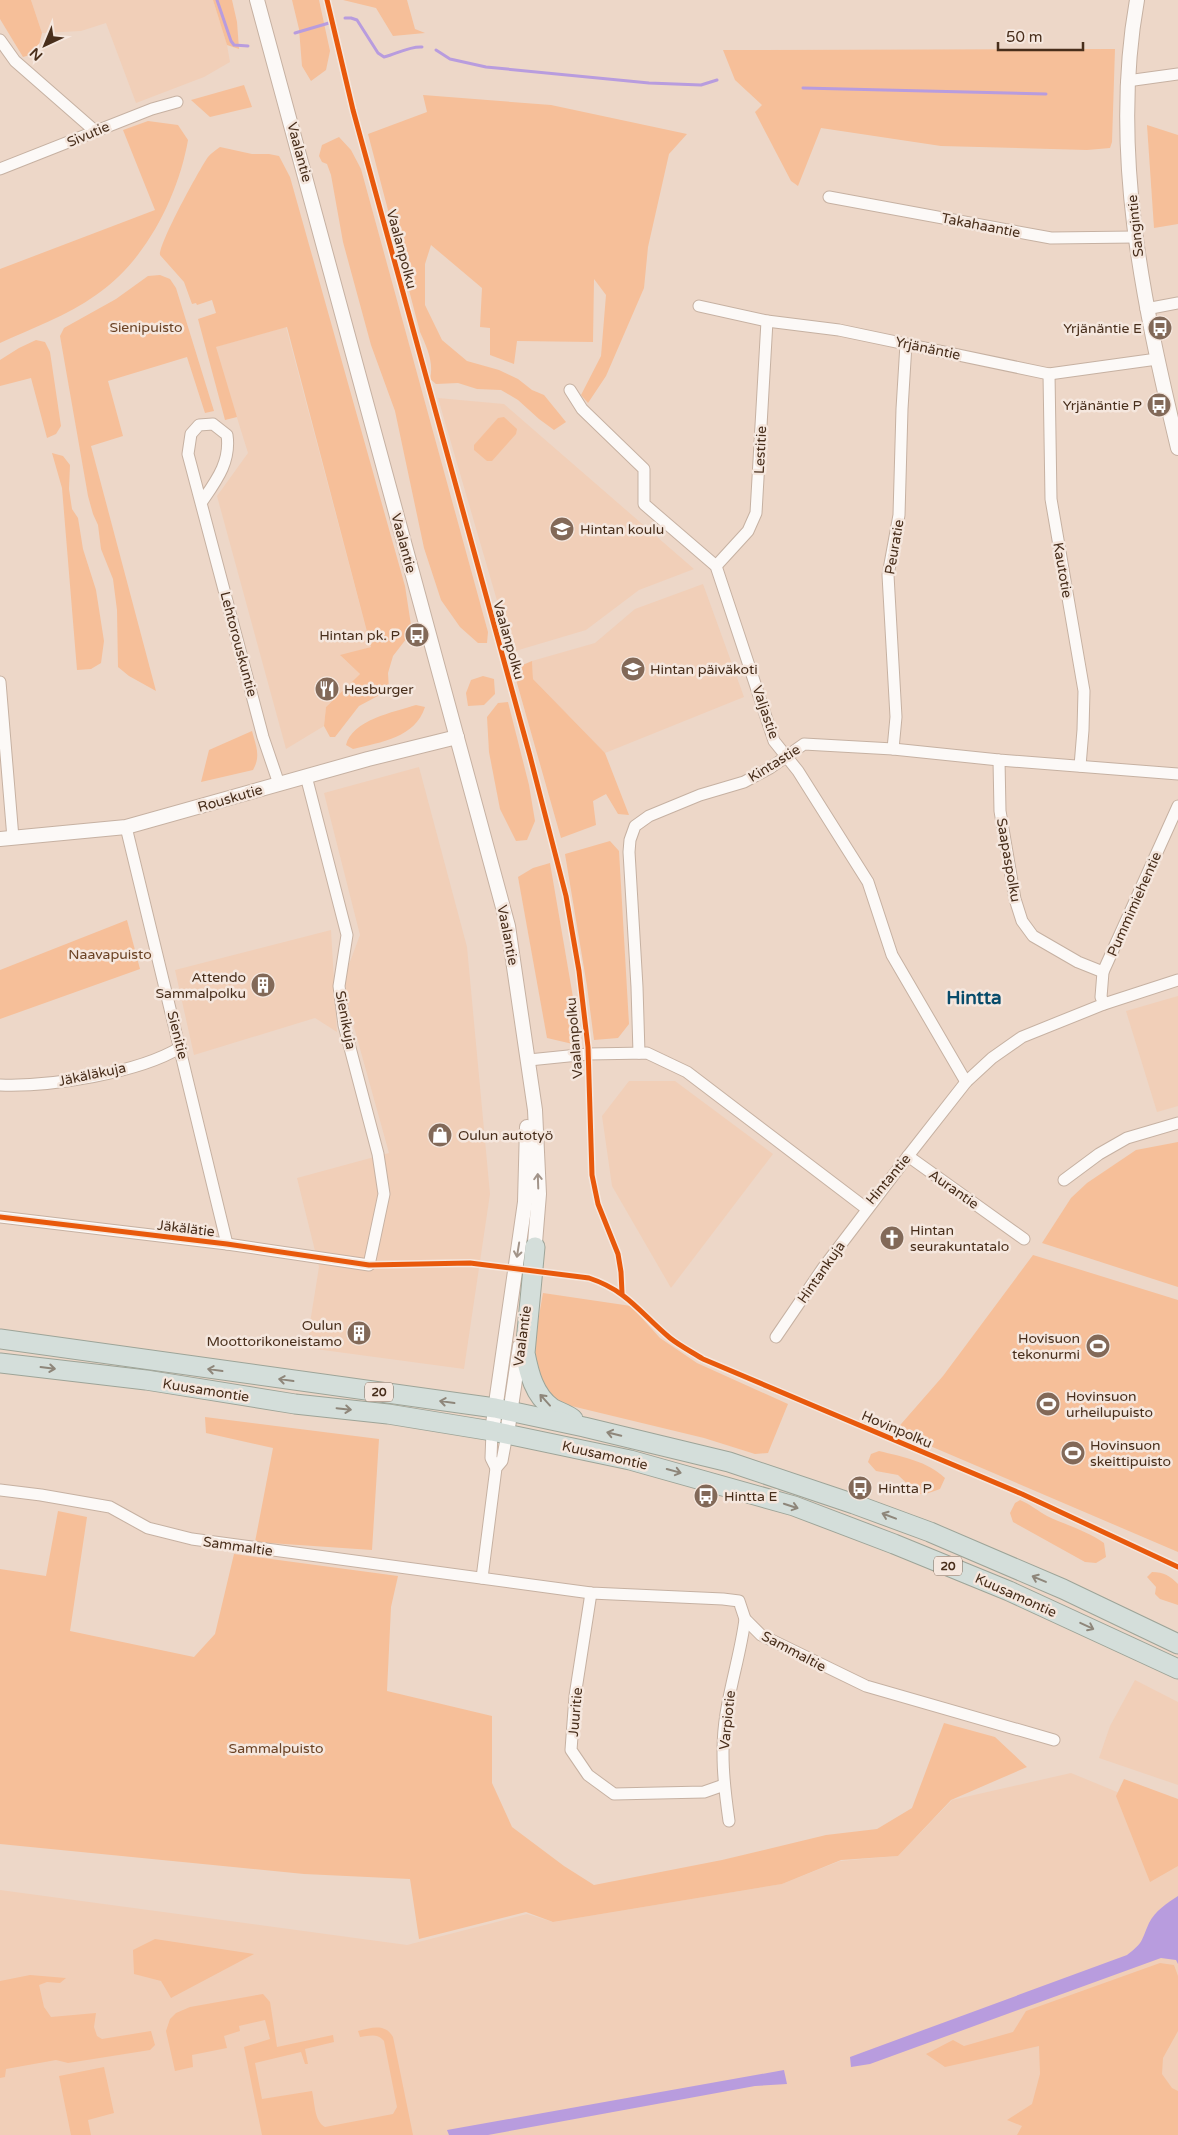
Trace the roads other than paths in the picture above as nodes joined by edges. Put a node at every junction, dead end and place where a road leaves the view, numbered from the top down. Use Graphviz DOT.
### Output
graph roads {
  1 [pos="258,0"];
  2 [pos="1137,0"];
  3 [pos="0,40"];
  4 [pos="1178,74"];
  5 [pos="1127,81"];
  6 [pos="177,102"];
  7 [pos="94,131"];
  8 [pos="0,169"];
  9 [pos="829,197"];
  10 [pos="1134,237"];
  11 [pos="1178,303"];
  12 [pos="699,306"];
  13 [pos="1146,309"];
  14 [pos="767,321"];
  15 [pos="906,344"];
  16 [pos="1157,359"];
  17 [pos="1048,374"];
  18 [pos="570,390"];
  19 [pos="1178,448"];
  20 [pos="201,503"];
  21 [pos="716,566"];
  22 [pos="0,682"];
  23 [pos="458,737"];
  24 [pos="893,749"];
  25 [pos="785,756"];
  26 [pos="999,760"];
  27 [pos="1080,766"];
  28 [pos="1178,774"];
  29 [pos="306,776"];
  30 [pos="279,784"];
  31 [pos="1178,806"];
  32 [pos="126,827"];
  33 [pos="7,838"];
  34 [pos="1103,972"];
  35 [pos="1178,980"];
  36 [pos="1104,1004"];
  37 [pos="181,1047"];
  38 [pos="639,1053"];
  39 [pos="529,1060"];
  40 [pos="966,1082"];
  41 [pos="0,1084"];
  42 [pos="531,1089"];
  43 [pos="1178,1123"];
  44 [pos="908,1156"];
  45 [pos="1064,1180"];
  46 [pos="867,1209"];
  47 [pos="0,1217"];
  48 [pos="1024,1239"];
  49 [pos="228,1244"];
  50 [pos="535,1247"];
  51 [pos="369,1265"];
  52 [pos="776,1337"];
  53 [pos="0,1339"];
  54 [pos="0,1362"];
  55 [pos="503,1410"];
  56 [pos="584,1427"];
  57 [pos="500,1432"];
  58 [pos="0,1490"];
  59 [pos="482,1578"];
  60 [pos="591,1593"];
  61 [pos="745,1619"];
  62 [pos="1178,1644"];
  63 [pos="1178,1669"];
  64 [pos="1054,1740"];
  65 [pos="724,1785"];
  66 [pos="729,1821"];
  1 -- 23 [label="street, Vaalantie"];
  2 -- 5 [label="street, Sangintie"];
  3 -- 7 [label="street"];
  4 -- 5 [label="street"];
  5 -- 10 [label="street, Sangintie"];
  6 -- 7 [label="street, Sivutie"];
  7 -- 8 [label="street, Sivutie"];
  9 -- 10 [label="street, Takahaantie"];
  10 -- 13 [label="street, Sangintie"];
  11 -- 13 [label="street"];
  12 -- 14 [label="street, Yrjänäntie"];
  13 -- 16 [label="street, Sangintie"];
  14 -- 15 [label="street, Yrjänäntie"];
  14 -- 21 [label="street, Lestitie"];
  15 -- 17 [label="street, Yrjänäntie"];
  15 -- 24 [label="street, Peuratie"];
  16 -- 17 [label="street, Yrjänäntie"];
  16 -- 19 [label="street, Sangintie"];
  17 -- 27 [label="street, Kautotie"];
  18 -- 21 [label="street"];
  20 -- 20 [label="street, Lehtorouskuntie"];
  20 -- 30 [label="street, Lehtorouskuntie"];
  21 -- 25 [label="street, Valjastie"];
  22 -- 33 [label="street"];
  23 -- 29 [label="street, Rouskutie"];
  23 -- 39 [label="street, Vaalantie"];
  24 -- 25 [label="street, Kintastie"];
  24 -- 26 [label="street, Kintastie"];
  25 -- 38 [label="street, Kintastie"];
  25 -- 40 [label="street, Valjastie"];
  26 -- 27 [label="street, Kintastie"];
  26 -- 34 [label="street, Saapaspolku"];
  27 -- 28 [label="street, Kintastie"];
  29 -- 30 [label="street, Rouskutie"];
  29 -- 51 [label="street, Sienikuja"];
  30 -- 32 [label="street, Rouskutie"];
  31 -- 34 [label="street, Pummimiehentie"];
  32 -- 33 [label="street, Rouskutie"];
  32 -- 37 [label="street, Sienitie"];
  34 -- 36 [label="street, Pummimiehentie"];
  35 -- 36 [label="street, Hintantie"];
  36 -- 40 [label="street, Hintantie"];
  37 -- 41 [label="street, Jäkäläkuja"];
  37 -- 49 [label="street, Sienitie"];
  38 -- 39 [label="street, Hintantie"];
  38 -- 46 [label="street, Hintantie"];
  39 -- 42 [label="street, Vaalantie"];
  40 -- 44 [label="street, Hintantie"];
  50 -- 42 [label="street, Vaalantie, one-way"];
  42 -- 55 [label="street, Vaalantie, one-way"];
  43 -- 45 [label="street"];
  44 -- 46 [label="street, Hintantie"];
  44 -- 48 [label="street, Aurantie"];
  46 -- 52 [label="street, Hintankuja"];
  47 -- 49 [label="street, Jäkälätie"];
  49 -- 51 [label="street, Jäkälätie"];
  50 -- 55 [label="street, Vaalantie"];
  56 -- 50 [label="highway, one-way"];
  55 -- 53 [label="highway, Kuusamontie / 20, one-way"];
  54 -- 57 [label="highway, Kuusamontie / 20, one-way"];
  55 -- 56 [label="highway, Kuusamontie / 20"];
  55 -- 57 [label="street, Vaalantie"];
  62 -- 56 [label="highway, Kuusamontie / 20, one-way"];
  57 -- 59 [label="street"];
  57 -- 63 [label="highway, Kuusamontie / 20, one-way"];
  58 -- 59 [label="street, Sammaltie"];
  59 -- 60 [label="street, Sammaltie"];
  60 -- 61 [label="street, Sammaltie"];
  60 -- 65 [label="street, Juuritie"];
  61 -- 64 [label="street, Sammaltie"];
  61 -- 65 [label="street, Varpiotie"];
  65 -- 66 [label="street, Varpiotie"];
}
